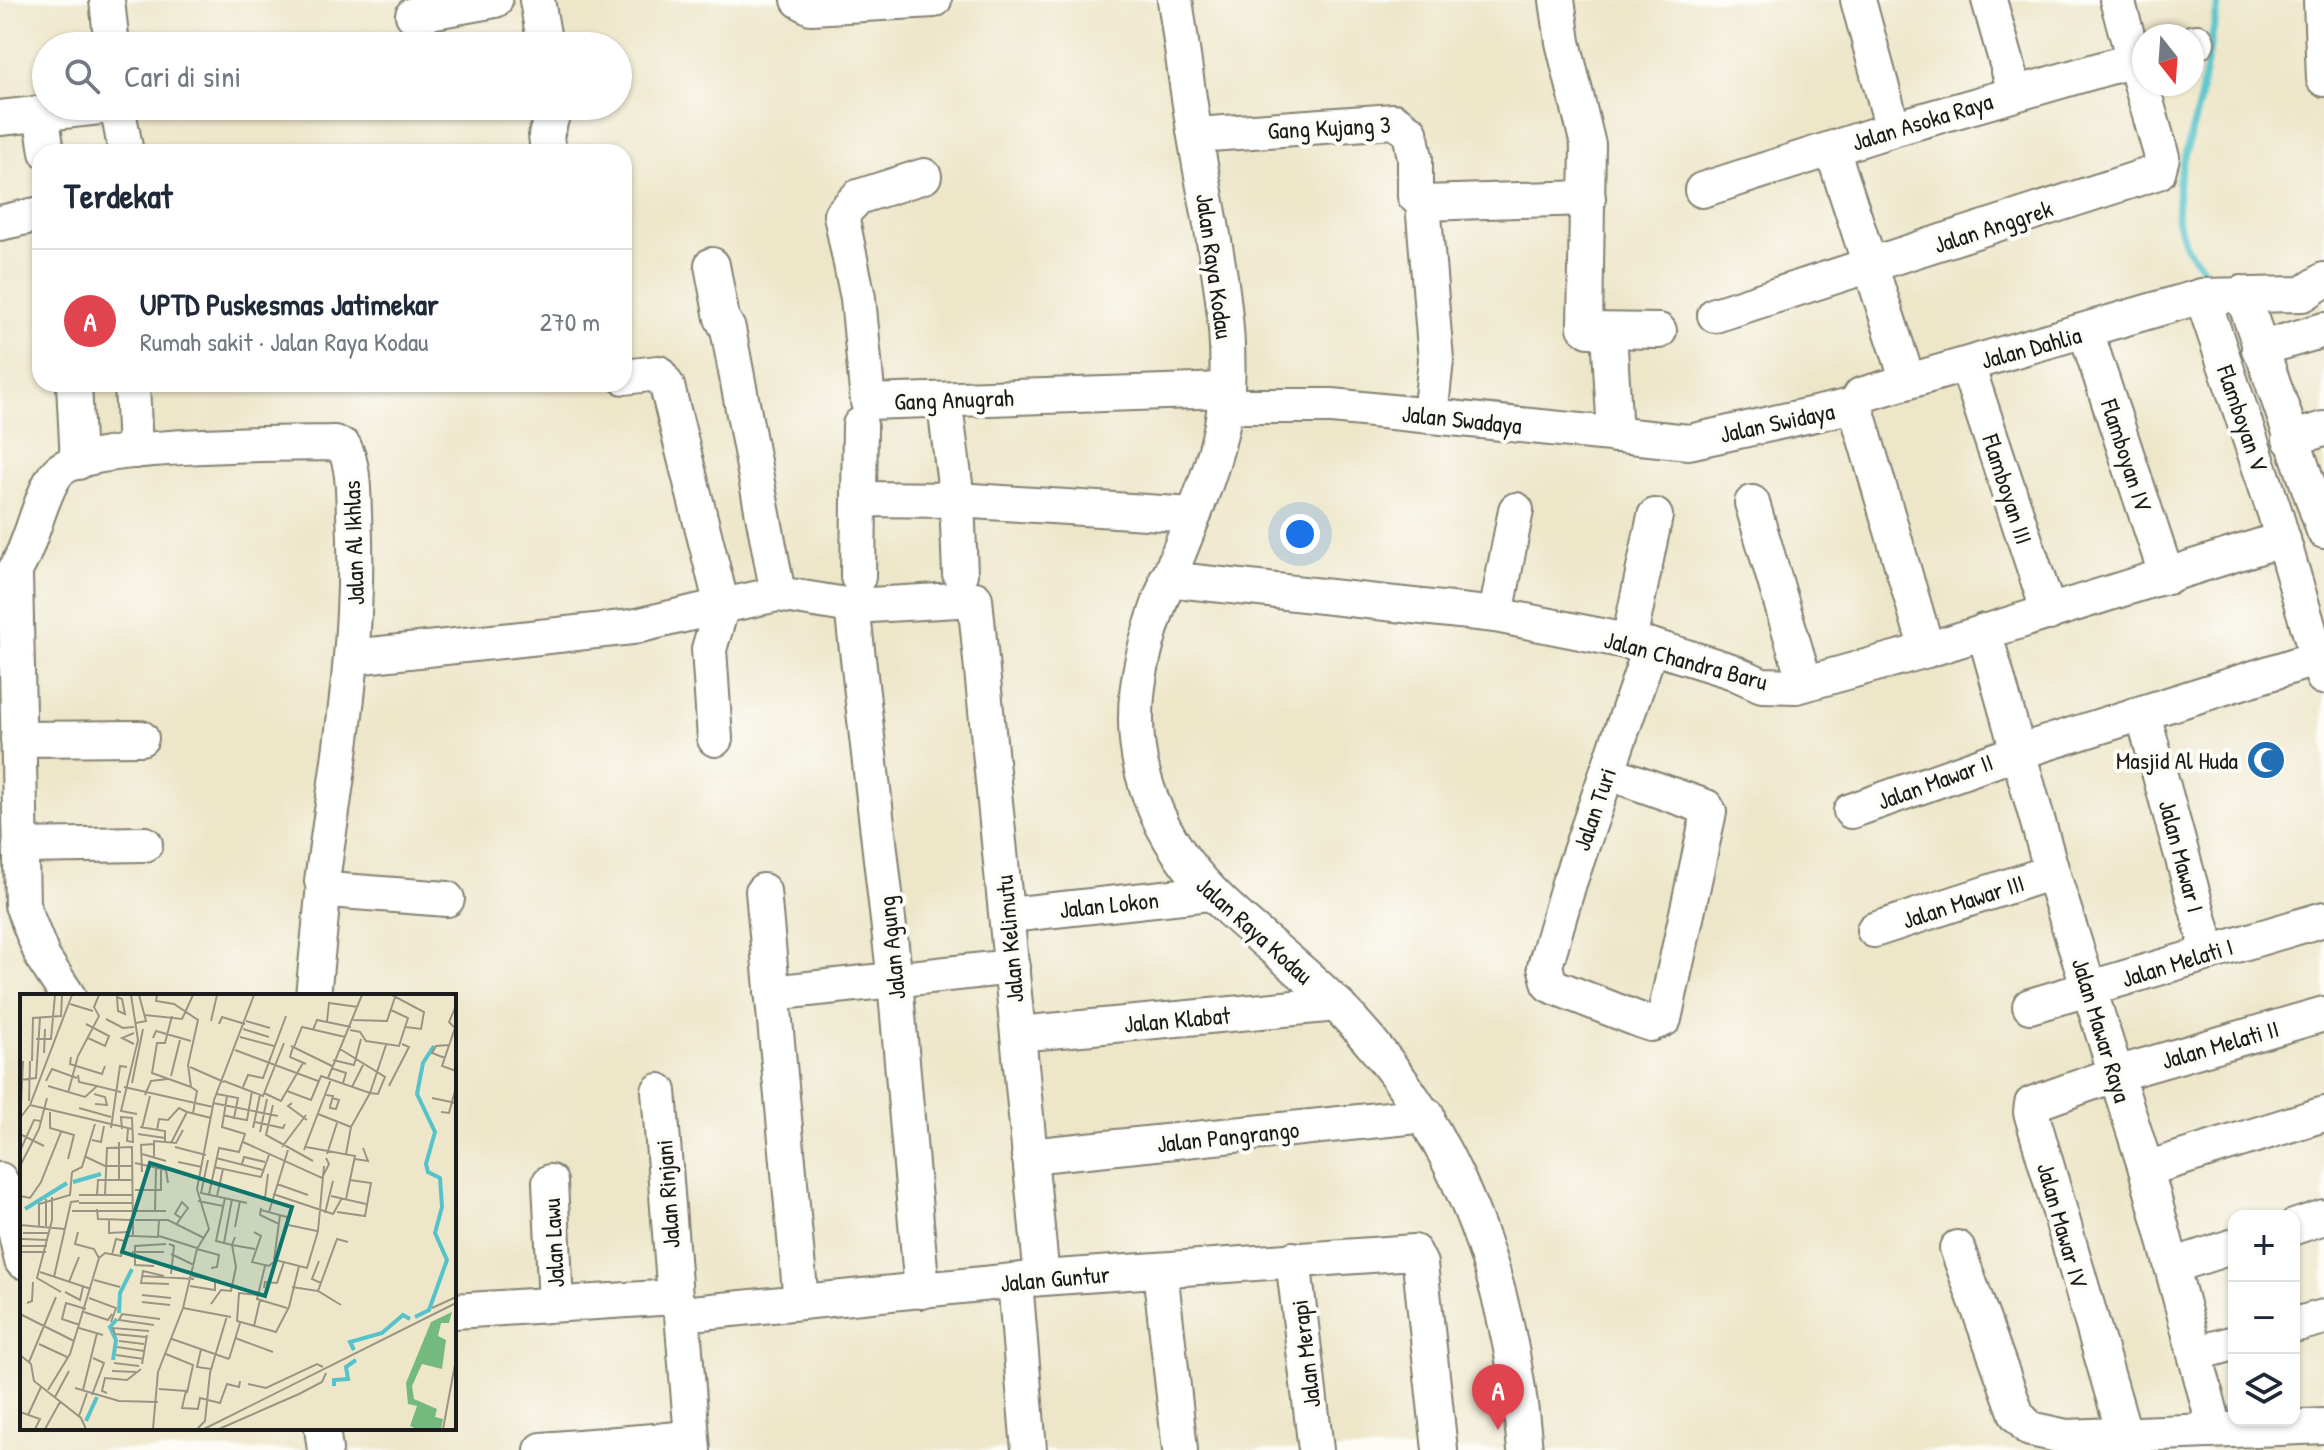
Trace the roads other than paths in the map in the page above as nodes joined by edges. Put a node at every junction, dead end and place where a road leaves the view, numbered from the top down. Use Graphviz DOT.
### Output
graph roads {
  1 [pos="107,0"];
  2 [pos="495,0"];
  3 [pos="537,0"];
  4 [pos="799,0"];
  5 [pos="934,0"];
  6 [pos="1175,0"];
  7 [pos="1557,0"];
  8 [pos="1858,0"];
  9 [pos="1989,0"];
  10 [pos="2117,0"];
  11 [pos="2321,0"];
  12 [pos="884,2"];
  13 [pos="413,15"];
  14 [pos="110,32"];
  15 [pos="543,32"];
  16 [pos="2132,40"];
  17 [pos="2132,60"];
  18 [pos="2324,79"];
  19 [pos="2015,92"];
  20 [pos="2148,96"];
  21 [pos="32,114"];
  22 [pos="0,118"];
  23 [pos="42,120"];
  24 [pos="120,120"];
  25 [pos="551,120"];
  26 [pos="1893,129"];
  27 [pos="1196,135"];
  28 [pos="46,144"];
  29 [pos="124,144"];
  30 [pos="547,144"];
  31 [pos="1832,149"];
  32 [pos="924,176"];
  33 [pos="1702,190"];
  34 [pos="1588,198"];
  35 [pos="1423,203"];
  36 [pos="32,215"];
  37 [pos="0,223"];
  38 [pos="712,265"];
  39 [pos="1869,265"];
  40 [pos="2324,280"];
  41 [pos="2220,295"];
  42 [pos="1715,315"];
  43 [pos="2324,330"];
  44 [pos="1609,331"];
  45 [pos="1659,331"];
  46 [pos="2086,332"];
  47 [pos="2259,349"];
  48 [pos="1967,365"];
  49 [pos="632,376"];
  50 [pos="1908,381"];
  51 [pos="75,392"];
  52 [pos="95,392"];
  53 [pos="132,392"];
  54 [pos="1225,398"];
  55 [pos="1856,402"];
  56 [pos="1430,416"];
  57 [pos="947,421"];
  58 [pos="860,425"];
  59 [pos="2324,429"];
  60 [pos="1615,435"];
  61 [pos="1699,439"];
  62 [pos="2290,439"];
  63 [pos="135,451"];
  64 [pos="88,460"];
  65 [pos="860,499"];
  66 [pos="957,500"];
  67 [pos="1752,503"];
  68 [pos="1516,510"];
  69 [pos="1194,515"];
  70 [pos="1655,516"];
  71 [pos="2324,529"];
  72 [pos="2283,539"];
  73 [pos="2167,577"];
  74 [pos="8,579"];
  75 [pos="1167,579"];
  76 [pos="968,586"];
  77 [pos="855,592"];
  78 [pos="778,594"];
  79 [pos="722,606"];
  80 [pos="2049,613"];
  81 [pos="1496,615"];
  82 [pos="1984,631"];
  83 [pos="1640,644"];
  84 [pos="1927,650"];
  85 [pos="353,657"];
  86 [pos="2322,665"];
  87 [pos="1805,683"];
  88 [pos="2143,714"];
  89 [pos="141,738"];
  90 [pos="18,739"];
  91 [pos="715,739"];
  92 [pos="2018,752"];
  93 [pos="1607,772"];
  94 [pos="1851,811"];
  95 [pos="145,844"];
  96 [pos="20,846"];
  97 [pos="2052,872"];
  98 [pos="324,885"];
  99 [pos="763,891"];
  100 [pos="1209,893"];
  101 [pos="447,899"];
  102 [pos="1009,915"];
  103 [pos="2324,919"];
  104 [pos="1874,930"];
  105 [pos="2209,953"];
  106 [pos="1012,967"];
  107 [pos="895,981"];
  108 [pos="2090,988"];
  109 [pos="772,993"];
  110 [pos="67,994"];
  111 [pos="313,994"];
  112 [pos="1337,1004"];
  113 [pos="2030,1006"];
  114 [pos="2324,1014"];
  115 [pos="1018,1034"];
  116 [pos="2116,1074"];
  117 [pos="659,1091"];
  118 [pos="2324,1114"];
  119 [pos="1427,1115"];
  120 [pos="1029,1156"];
  121 [pos="2146,1169"];
  122 [pos="0,1180"];
  123 [pos="550,1182"];
  124 [pos="2324,1217"];
  125 [pos="2300,1225"];
  126 [pos="1957,1248"];
  127 [pos="2228,1248"];
  128 [pos="20,1252"];
  129 [pos="1293,1259"];
  130 [pos="2172,1266"];
  131 [pos="1160,1270"];
  132 [pos="1029,1280"];
  133 [pos="922,1291"];
  134 [pos="801,1302"];
  135 [pos="556,1304"];
  136 [pos="678,1305"];
  137 [pos="456,1311"];
  138 [pos="2324,1317"];
  139 [pos="2300,1323"];
  140 [pos="2228,1345"];
  141 [pos="2195,1354"];
  142 [pos="2324,1426"];
  143 [pos="2215,1429"];
  144 [pos="322,1430"];
  145 [pos="2124,1433"];
  146 [pos="2068,1443"];
  147 [pos="692,1444"];
  148 [pos="620,1447"];
  149 [pos="325,1450"];
  150 [pos="542,1450"];
  151 [pos="1029,1450"];
  152 [pos="1180,1450"];
  153 [pos="1316,1450"];
  154 [pos="1440,1450"];
  155 [pos="1525,1450"];
  1 -- 14 [label="street"];
  2 -- 13 [label="street"];
  3 -- 15 [label="street"];
  4 -- 12 [label="street"];
  5 -- 12 [label="street"];
  6 -- 27 [label="street, Jalan Raya Kodau"];
  7 -- 34 [label="street"];
  8 -- 26 [label="street"];
  9 -- 19 [label="street"];
  10 -- 16 [label="street"];
  11 -- 18 [label="street"];
  17 -- 19 [label="street, Jalan Asoka Raya"];
  19 -- 26 [label="street, Jalan Asoka Raya"];
  20 -- 39 [label="street, Jalan Anggrek"];
  21 -- 22 [label="street"];
  23 -- 28 [label="street"];
  24 -- 29 [label="street"];
  25 -- 30 [label="street"];
  26 -- 31 [label="street, Jalan Asoka Raya"];
  27 -- 35 [label="street, Gang Kujang 3"];
  27 -- 54 [label="street, Jalan Raya Kodau"];
  31 -- 33 [label="street, Jalan Asoka Raya"];
  31 -- 39 [label="street"];
  32 -- 54 [label="street, Gang Anugrah"];
  34 -- 35 [label="street"];
  34 -- 44 [label="street"];
  35 -- 56 [label="street"];
  36 -- 37 [label="street"];
  38 -- 78 [label="street"];
  39 -- 42 [label="street, Jalan Anggrek"];
  39 -- 50 [label="street"];
  40 -- 41 [label="street, Jalan Dahlia"];
  41 -- 46 [label="street, Jalan Dahlia"];
  41 -- 47 [label="street"];
  41 -- 72 [label="street, Flamboyan V"];
  43 -- 47 [label="street"];
  44 -- 45 [label="street"];
  44 -- 60 [label="street"];
  46 -- 48 [label="street, Jalan Dahlia"];
  46 -- 73 [label="street, Flamboyan IV"];
  47 -- 62 [label="street"];
  48 -- 50 [label="street, Jalan Dahlia"];
  48 -- 80 [label="street, Flamboyan III"];
  49 -- 79 [label="street"];
  50 -- 55 [label="street, Jalan Dahlia"];
  51 -- 64 [label="street"];
  52 -- 64 [label="street"];
  53 -- 63 [label="street"];
  54 -- 56 [label="street, Jalan Swadaya"];
  54 -- 69 [label="street, Jalan Raya Kodau"];
  55 -- 61 [label="street, Jalan Swidaya"];
  55 -- 84 [label="street"];
  56 -- 60 [label="street, Jalan Swadaya"];
  57 -- 66 [label="street, Jalan Kelimutu"];
  58 -- 65 [label="street, Jalan Agung"];
  59 -- 62 [label="street"];
  60 -- 61 [label="street, Jalan Swadaya"];
  62 -- 71 [label="street"];
  63 -- 64 [label="street, Jalan Al Ikhlas"];
  63 -- 85 [label="street, Jalan Al Ikhlas"];
  64 -- 74 [label="street"];
  65 -- 66 [label="street"];
  65 -- 77 [label="street, Jalan Agung"];
  66 -- 69 [label="street"];
  66 -- 76 [label="street, Jalan Kelimutu"];
  67 -- 87 [label="street"];
  68 -- 81 [label="street"];
  69 -- 75 [label="street, Jalan Raya Kodau"];
  70 -- 83 [label="street, Jalan Turi"];
  72 -- 73 [label="street, Jalan Chandra Baru"];
  72 -- 86 [label="street, Flamboyan V"];
  73 -- 80 [label="street, Jalan Chandra Baru"];
  74 -- 90 [label="street"];
  75 -- 81 [label="street, Jalan Chandra Baru"];
  75 -- 100 [label="street, Jalan Raya Kodau"];
  76 -- 77 [label="street"];
  76 -- 102 [label="street, Jalan Kelimutu"];
  77 -- 78 [label="street"];
  77 -- 107 [label="street, Jalan Agung"];
  78 -- 79 [label="street"];
  79 -- 85 [label="street"];
  79 -- 91 [label="street"];
  80 -- 82 [label="street, Jalan Chandra Baru"];
  81 -- 83 [label="street, Jalan Chandra Baru"];
  82 -- 84 [label="street, Jalan Chandra Baru"];
  82 -- 92 [label="street, Jalan Mawar Raya"];
  83 -- 87 [label="street, Jalan Chandra Baru"];
  83 -- 93 [label="street, Jalan Turi"];
  84 -- 87 [label="street, Jalan Chandra Baru"];
  85 -- 98 [label="street, Jalan Al Ikhlas"];
  86 -- 88 [label="street, Jalan Mawar II"];
  88 -- 92 [label="street, Jalan Mawar II"];
  88 -- 105 [label="street, Jalan Mawar I"];
  89 -- 90 [label="street"];
  90 -- 96 [label="street"];
  92 -- 94 [label="street, Jalan Mawar II"];
  92 -- 97 [label="street, Jalan Mawar Raya"];
  93 -- 93 [label="street, Jalan Turi"];
  95 -- 96 [label="street"];
  96 -- 110 [label="street"];
  97 -- 104 [label="street, Jalan Mawar III"];
  97 -- 108 [label="street, Jalan Mawar Raya"];
  98 -- 101 [label="street"];
  98 -- 111 [label="street, Jalan Al Ikhlas"];
  99 -- 109 [label="street"];
  100 -- 102 [label="street, Jalan Lokon"];
  100 -- 112 [label="street, Jalan Raya Kodau"];
  102 -- 106 [label="street, Jalan Kelimutu"];
  103 -- 105 [label="street, Jalan Melati I"];
  105 -- 108 [label="street, Jalan Melati I"];
  106 -- 107 [label="street"];
  106 -- 115 [label="street, Jalan Kelimutu"];
  107 -- 109 [label="street"];
  107 -- 133 [label="street, Jalan Agung"];
  108 -- 113 [label="street, Jalan Melati I"];
  108 -- 116 [label="street, Jalan Mawar Raya"];
  109 -- 134 [label="street"];
  112 -- 115 [label="street, Jalan Klabat"];
  112 -- 119 [label="street, Jalan Raya Kodau"];
  114 -- 116 [label="street, Jalan Melati II"];
  115 -- 120 [label="street, Jalan Kelimutu"];
  116 -- 121 [label="street, Jalan Mawar Raya"];
  116 -- 145 [label="street, Jalan Mawar IV"];
  117 -- 136 [label="street, Jalan Rinjani"];
  118 -- 121 [label="street"];
  119 -- 120 [label="street, Jalan Pangrango"];
  119 -- 155 [label="street, Jalan Raya Kodau"];
  120 -- 132 [label="street, Jalan Kelimutu"];
  121 -- 130 [label="street, Jalan Mawar Raya"];
  122 -- 128 [label="street"];
  123 -- 135 [label="street, Jalan Lawu"];
  124 -- 125 [label="street"];
  126 -- 146 [label="street"];
  127 -- 130 [label="street"];
  129 -- 131 [label="street, Jalan Guntur"];
  129 -- 153 [label="street, Jalan Merapi"];
  129 -- 154 [label="street, Jalan Guntur"];
  130 -- 141 [label="street, Jalan Mawar Raya"];
  131 -- 132 [label="street, Jalan Guntur"];
  131 -- 152 [label="street"];
  132 -- 133 [label="street, Jalan Guntur"];
  132 -- 151 [label="street, Jalan Kelimutu"];
  133 -- 134 [label="street, Jalan Guntur"];
  134 -- 136 [label="street, Jalan Guntur"];
  135 -- 136 [label="street, Jalan Guntur"];
  135 -- 137 [label="street, Jalan Guntur"];
  136 -- 147 [label="street, Jalan Rinjani"];
  138 -- 139 [label="street"];
  140 -- 141 [label="street"];
  141 -- 143 [label="street, Jalan Mawar Raya"];
  142 -- 143 [label="street"];
  143 -- 145 [label="street"];
  144 -- 149 [label="street"];
  145 -- 146 [label="street"];
  147 -- 148 [label="street"];
  148 -- 150 [label="street"];
}
